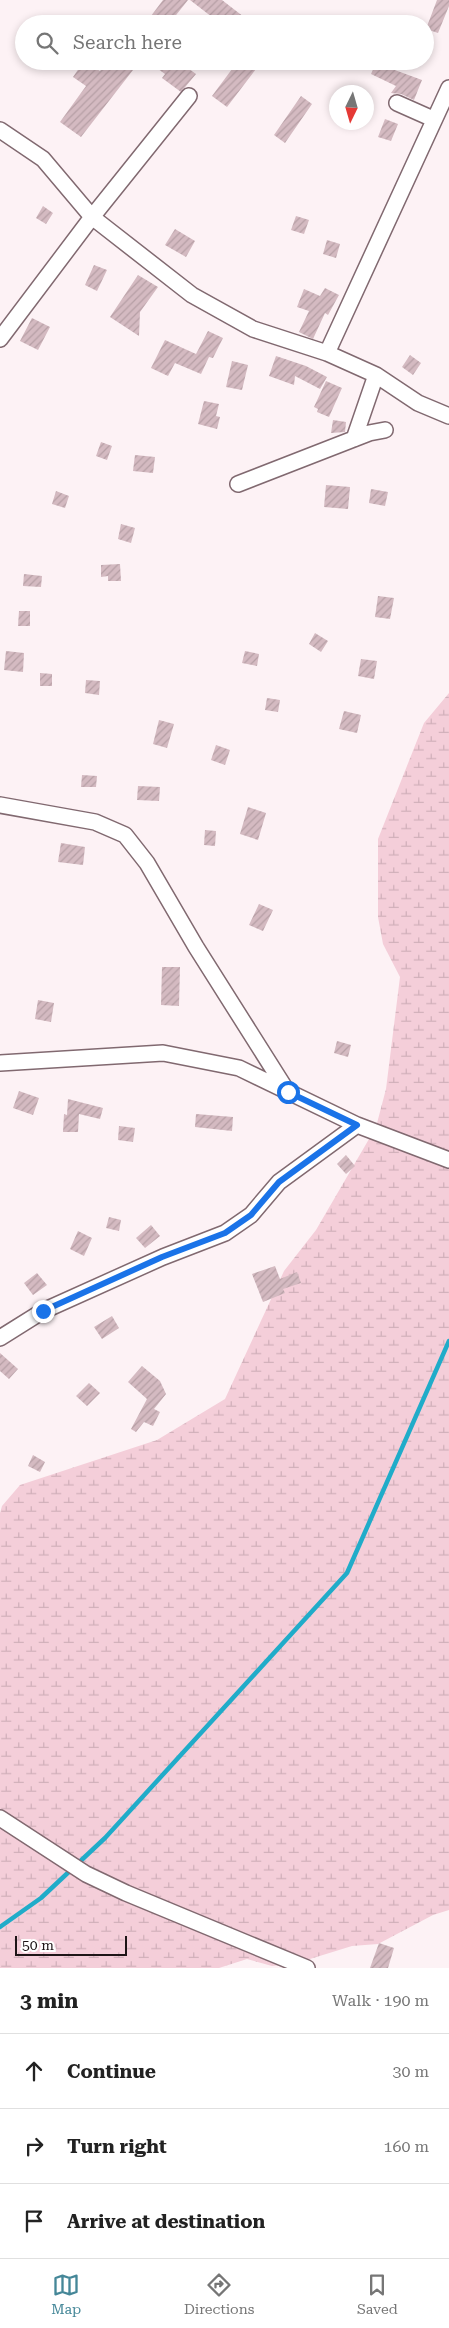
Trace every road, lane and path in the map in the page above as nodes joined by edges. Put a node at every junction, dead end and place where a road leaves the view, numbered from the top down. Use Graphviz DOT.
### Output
graph roads {
  1 [pos="449,88"];
  2 [pos="189,96"];
  3 [pos="397,103"];
  4 [pos="433,119"];
  5 [pos="0,130"];
  6 [pos="92,218"];
  7 [pos="0,339"];
  8 [pos="327,353"];
  9 [pos="376,375"];
  10 [pos="449,416"];
  11 [pos="386,430"];
  12 [pos="354,439"];
  13 [pos="238,484"];
  14 [pos="0,805"];
  15 [pos="0,1064"];
  16 [pos="288,1092"];
  17 [pos="357,1125"];
  18 [pos="449,1160"];
  19 [pos="0,1338"];
  20 [pos="0,1818"];
  21 [pos="307,1968"];
  1 -- 4 [label="street"];
  2 -- 6 [label="street"];
  3 -- 4 [label="street"];
  4 -- 8 [label="street"];
  5 -- 6 [label="street"];
  6 -- 7 [label="street"];
  6 -- 8 [label="street"];
  8 -- 9 [label="street"];
  9 -- 10 [label="street"];
  9 -- 12 [label="street"];
  11 -- 12 [label="street"];
  12 -- 13 [label="street"];
  14 -- 16 [label="street"];
  15 -- 16 [label="street"];
  16 -- 17 [label="street"];
  17 -- 18 [label="street"];
  17 -- 19 [label="street"];
  20 -- 21 [label="street"];
}
